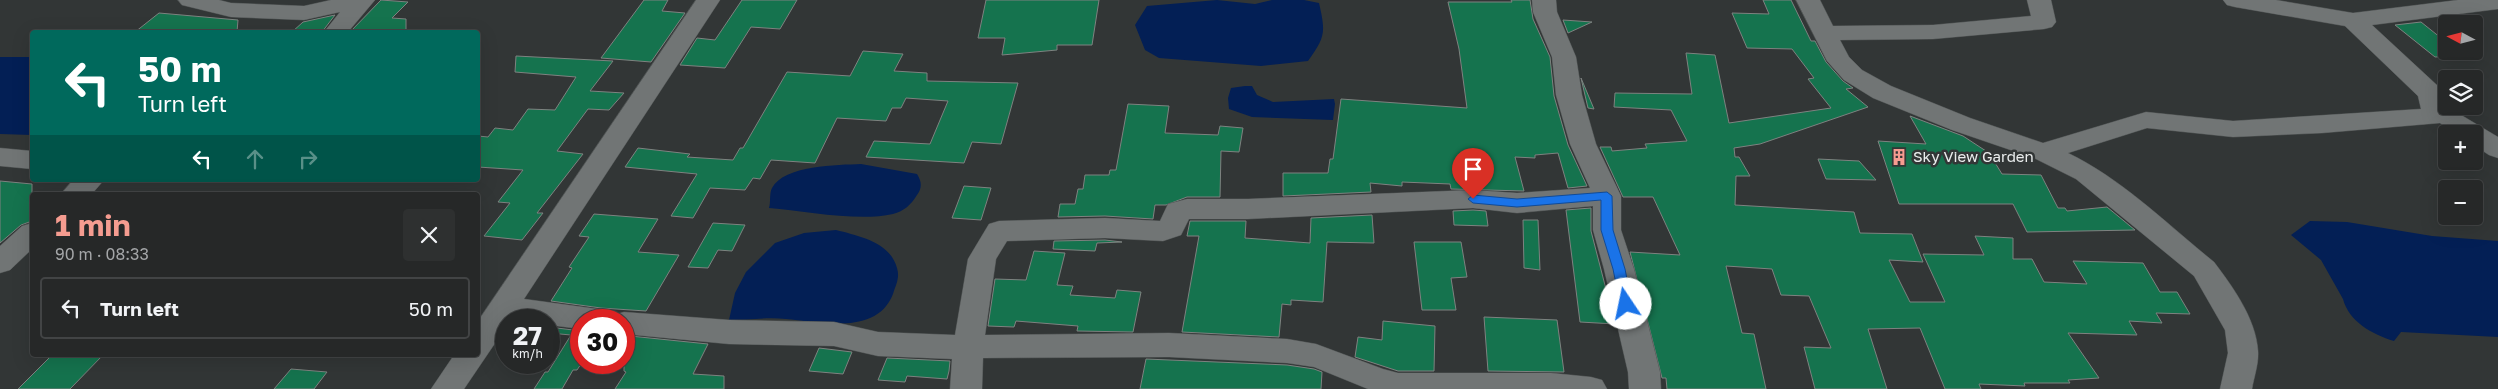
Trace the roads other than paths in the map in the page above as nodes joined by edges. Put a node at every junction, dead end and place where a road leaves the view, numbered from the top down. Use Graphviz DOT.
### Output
graph roads {
  1 [pos="190,0"];
  2 [pos="362,0"];
  3 [pos="708,0"];
  4 [pos="1544,0"];
  5 [pos="1808,0"];
  6 [pos="2039,0"];
  7 [pos="2235,0"];
  8 [pos="2498,2"];
  9 [pos="312,6"];
  10 [pos="2353,20"];
  11 [pos="338,30"];
  12 [pos="1826,33"];
  13 [pos="2434,108"];
  14 [pos="2498,149"];
  15 [pos="2043,152"];
  16 [pos="0,157"];
  17 [pos="30,160"];
  18 [pos="88,182"];
  19 [pos="77,192"];
  20 [pos="1607,196"];
  21 [pos="30,235"];
  22 [pos="0,263"];
  23 [pos="503,308"];
  24 [pos="570,316"];
  25 [pos="635,324"];
  26 [pos="480,342"];
  27 [pos="968,347"];
  28 [pos="470,357"];
  29 [pos="447,389"];
  30 [pos="966,389"];
  31 [pos="1591,389"];
  32 [pos="1645,389"];
  33 [pos="2236,389"];
  1 -- 9 [label="street"];
  2 -- 9 [label="street"];
  2 -- 11 [label="street"];
  3 -- 23 [label="street"];
  4 -- 20 [label="street"];
  5 -- 12 [label="street"];
  6 -- 12 [label="street"];
  7 -- 10 [label="street"];
  8 -- 10 [label="street"];
  10 -- 13 [label="street"];
  12 -- 15 [label="street"];
  13 -- 14 [label="street"];
  13 -- 15 [label="street"];
  15 -- 33 [label="street"];
  16 -- 17 [label="street"];
  18 -- 19 [label="street"];
  20 -- 27 [label="street"];
  20 -- 32 [label="street"];
  21 -- 22 [label="street"];
  23 -- 24 [label="street"];
  23 -- 26 [label="street"];
  25 -- 27 [label="street"];
  27 -- 30 [label="street"];
  27 -- 31 [label="street"];
  28 -- 29 [label="street"];
}
